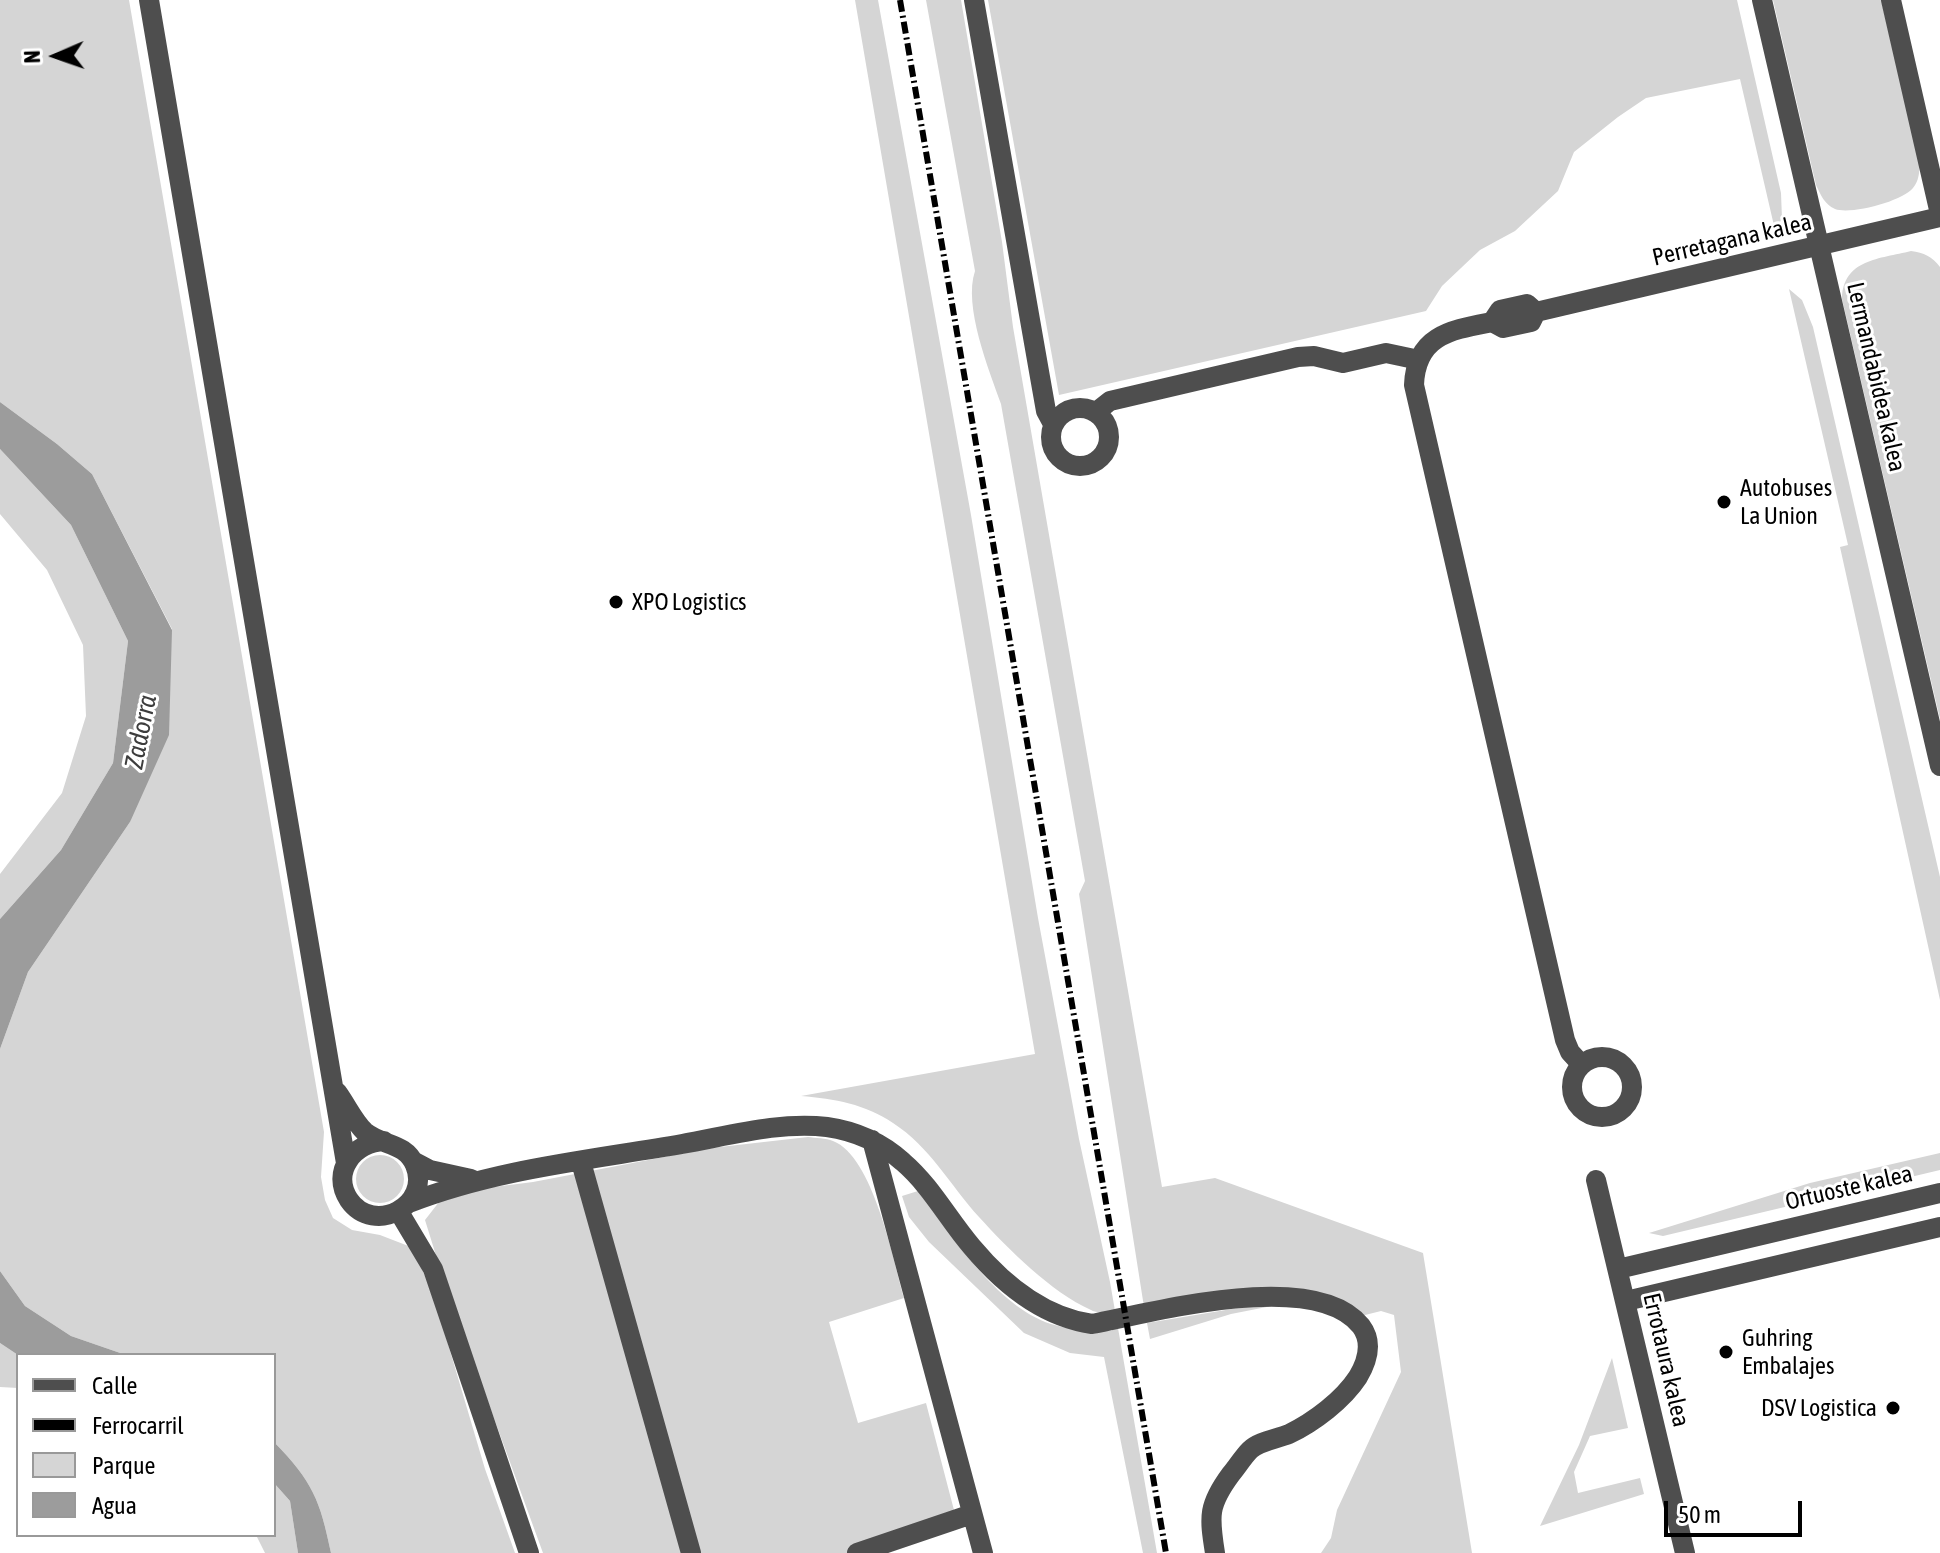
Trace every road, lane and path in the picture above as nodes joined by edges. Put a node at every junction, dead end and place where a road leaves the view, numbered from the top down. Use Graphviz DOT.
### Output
graph roads {
  1 [pos="149,0"];
  2 [pos="974,0"];
  3 [pos="1762,0"];
  4 [pos="1891,0"];
  5 [pos="1940,216"];
  6 [pos="1819,247"];
  7 [pos="1419,360"];
  8 [pos="1096,412"];
  9 [pos="1053,424"];
  10 [pos="1940,766"];
  11 [pos="1581,1064"];
  12 [pos="333,1085"];
  13 [pos="872,1140"];
  14 [pos="384,1141"];
  15 [pos="413,1161"];
  16 [pos="581,1162"];
  17 [pos="346,1163"];
  18 [pos="475,1180"];
  19 [pos="1596,1180"];
  20 [pos="1940,1193"];
  21 [pos="404,1208"];
  22 [pos="1940,1227"];
  23 [pos="1770,1233"];
  24 [pos="1777,1265"];
  25 [pos="1618,1269"];
  26 [pos="1626,1301"];
  27 [pos="972,1514"];
  28 [pos="529,1553"];
  29 [pos="691,1553"];
  30 [pos="857,1553"];
  31 [pos="983,1553"];
  32 [pos="1215,1553"];
  33 [pos="1685,1553"];
  1 -- 12 [label="street"];
  2 -- 9 [label="street"];
  3 -- 6 [label="street, Lermandabidea kalea"];
  4 -- 5 [label="street"];
  5 -- 6 [label="street, Perretagana kalea"];
  6 -- 7 [label="street, Perretagana kalea"];
  6 -- 10 [label="street, Lermandabidea kalea"];
  7 -- 8 [label="street"];
  7 -- 11 [label="street"];
  8 -- 9 [label="street"];
  8 -- 9 [label="street"];
  12 -- 14 [label="street"];
  12 -- 17 [label="street"];
  13 -- 16 [label="street"];
  13 -- 27 [label="street"];
  13 -- 32 [label="street"];
  14 -- 15 [label="street"];
  14 -- 17 [label="street"];
  15 -- 18 [label="street"];
  15 -- 21 [label="street"];
  16 -- 18 [label="street"];
  16 -- 29 [label="street"];
  17 -- 21 [label="street"];
  18 -- 21 [label="street"];
  19 -- 25 [label="street, Errotaura kalea"];
  20 -- 23 [label="street, Ortuoste kalea"];
  21 -- 28 [label="street"];
  22 -- 24 [label="street"];
  23 -- 24 [label="street, Ortuoste kalea"];
  23 -- 25 [label="street, Ortuoste kalea"];
  24 -- 26 [label="street"];
  25 -- 26 [label="street, Errotaura kalea"];
  26 -- 33 [label="street, Errotaura kalea"];
  27 -- 30 [label="street"];
  27 -- 31 [label="street"];
}
